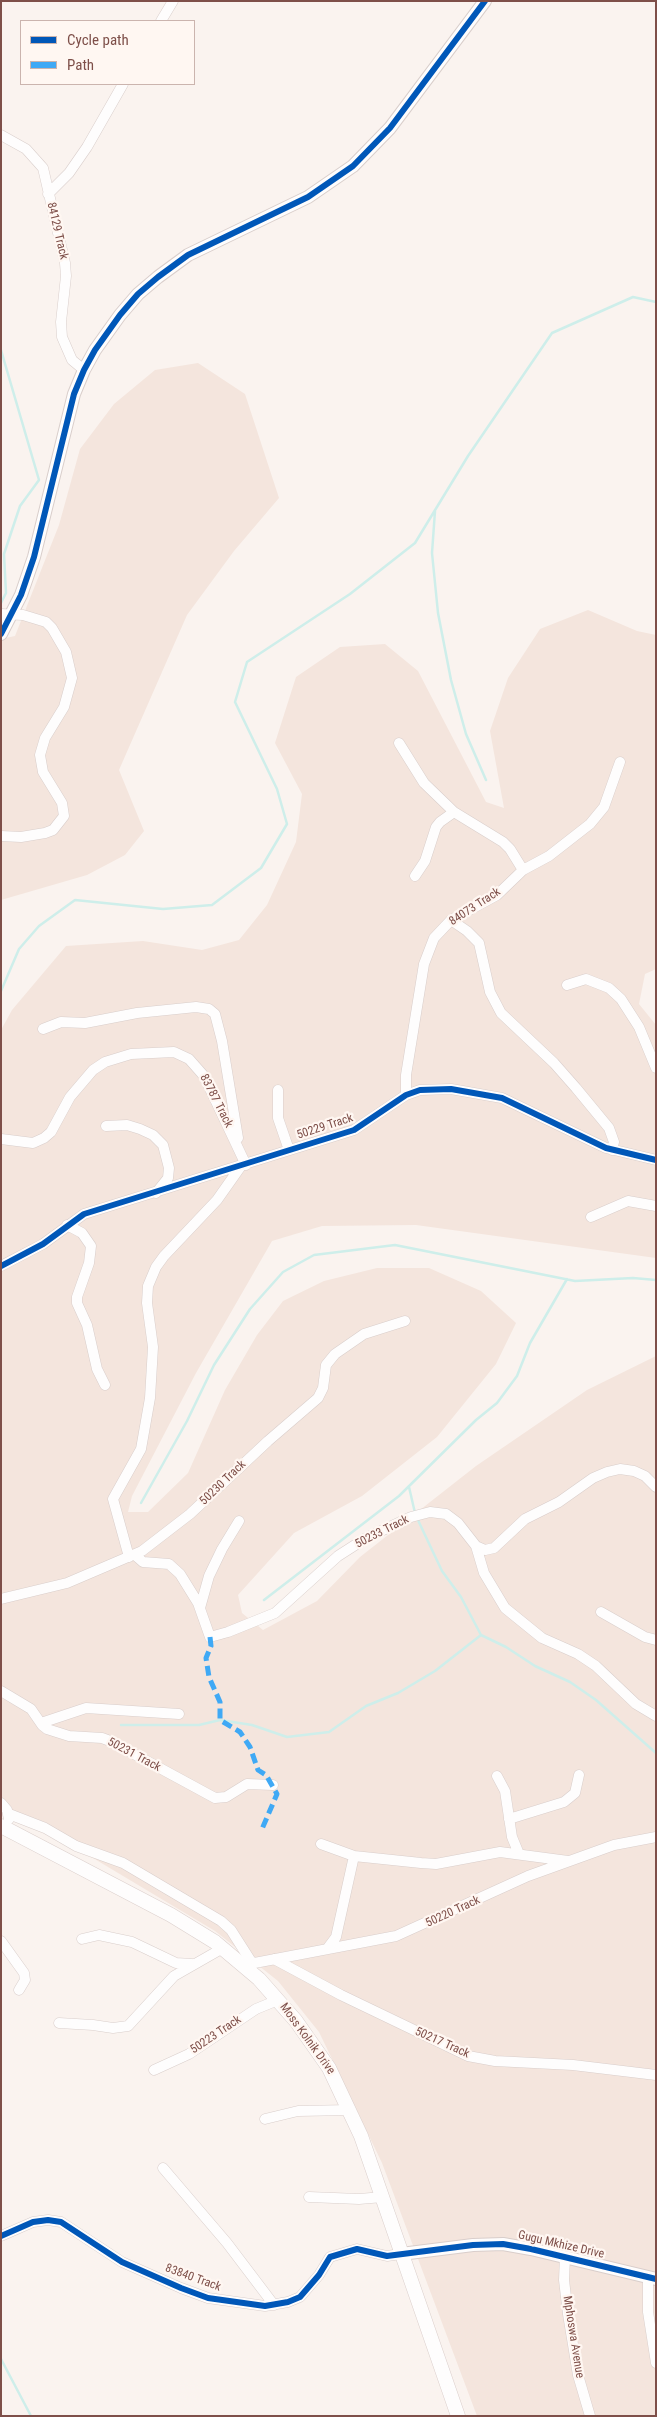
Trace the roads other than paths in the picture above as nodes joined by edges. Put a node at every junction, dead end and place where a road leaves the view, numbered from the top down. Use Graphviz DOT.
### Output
graph roads {
  1 [pos="173,1"];
  2 [pos="485,1"];
  3 [pos="162,20"];
  4 [pos="122,85"];
  5 [pos="1,135"];
  6 [pos="48,194"];
  7 [pos="84,370"];
  8 [pos="6,614"];
  9 [pos="1,634"];
  10 [pos="400,743"];
  11 [pos="620,762"];
  12 [pos="454,812"];
  13 [pos="1,836"];
  14 [pos="522,870"];
  15 [pos="415,876"];
  16 [pos="451,920"];
  17 [pos="567,985"];
  18 [pos="42,1029"];
  19 [pos="656,1068"];
  20 [pos="278,1090"];
  21 [pos="406,1095"];
  22 [pos="106,1126"];
  23 [pos="1,1140"];
  24 [pos="240,1150"];
  25 [pos="289,1150"];
  26 [pos="612,1150"];
  27 [pos="656,1160"];
  28 [pos="244,1165"];
  29 [pos="156,1193"];
  30 [pos="656,1206"];
  31 [pos="590,1217"];
  32 [pos="66,1225"];
  33 [pos="1,1266"];
  34 [pos="405,1321"];
  35 [pos="105,1385"];
  36 [pos="656,1487"];
  37 [pos="239,1521"];
  38 [pos="476,1546"];
  39 [pos="132,1556"];
  40 [pos="1,1599"];
  41 [pos="200,1608"];
  42 [pos="601,1612"];
  43 [pos="656,1640"];
  44 [pos="1,1691"];
  45 [pos="179,1714"];
  46 [pos="656,1716"];
  47 [pos="41,1723"];
  48 [pos="579,1775"];
  49 [pos="497,1776"];
  50 [pos="273,1785"];
  51 [pos="1,1803"];
  52 [pos="510,1819"];
  53 [pos="6,1823"];
  54 [pos="656,1838"];
  55 [pos="321,1844"];
  56 [pos="519,1854"];
  57 [pos="354,1856"];
  58 [pos="569,1861"];
  59 [pos="82,1939"];
  60 [pos="1,1941"];
  61 [pos="224,1948"];
  62 [pos="328,1949"];
  63 [pos="274,1959"];
  64 [pos="193,1964"];
  65 [pos="248,1964"];
  66 [pos="19,1990"];
  67 [pos="278,2000"];
  68 [pos="59,2023"];
  69 [pos="154,2070"];
  70 [pos="656,2075"];
  71 [pos="350,2110"];
  72 [pos="265,2120"];
  73 [pos="163,2168"];
  74 [pos="309,2197"];
  75 [pos="383,2197"];
  76 [pos="1,2236"];
  77 [pos="401,2254"];
  78 [pos="565,2257"];
  79 [pos="652,2278"];
  80 [pos="274,2305"];
  81 [pos="656,2363"];
  82 [pos="458,2416"];
  83 [pos="590,2416"];
  1 -- 3 [label="street"];
  2 -- 7 [label="street"];
  4 -- 6 [label="street"];
  5 -- 6 [label="street, 84129 Track"];
  6 -- 7 [label="street, 84129 Track"];
  7 -- 8 [label="street"];
  8 -- 9 [label="street"];
  8 -- 13 [label="street"];
  10 -- 12 [label="street"];
  11 -- 14 [label="street, 84073 Track"];
  12 -- 14 [label="street"];
  12 -- 15 [label="street"];
  14 -- 16 [label="street, 84073 Track"];
  16 -- 21 [label="street, 84073 Track"];
  16 -- 26 [label="street"];
  17 -- 19 [label="street"];
  18 -- 24 [label="street"];
  20 -- 25 [label="street"];
  21 -- 25 [label="street, 50229 Track"];
  21 -- 26 [label="street, 50229 Track"];
  22 -- 29 [label="street"];
  23 -- 24 [label="street, 83787 Track"];
  24 -- 28 [label="street, 83787 Track"];
  25 -- 28 [label="street, 50229 Track"];
  26 -- 27 [label="street, 50229 Track"];
  28 -- 29 [label="street, 50229 Track"];
  28 -- 39 [label="street"];
  29 -- 32 [label="street, 50229 Track"];
  30 -- 31 [label="street"];
  32 -- 33 [label="street, 50229 Track"];
  32 -- 35 [label="street"];
  34 -- 39 [label="street, 50230 Track"];
  36 -- 38 [label="street"];
  37 -- 41 [label="street"];
  38 -- 41 [label="street, 50233 Track"];
  38 -- 46 [label="street"];
  39 -- 40 [label="street, 50230 Track"];
  39 -- 41 [label="street"];
  42 -- 43 [label="street"];
  44 -- 47 [label="street, 50231 Track"];
  45 -- 47 [label="street"];
  47 -- 50 [label="street, 50231 Track"];
  48 -- 52 [label="street"];
  49 -- 52 [label="street"];
  51 -- 53 [label="street"];
  52 -- 56 [label="street"];
  53 -- 61 [label="main road, Moss Kolnik Drive"];
  53 -- 65 [label="street"];
  54 -- 58 [label="street, 50220 Track"];
  55 -- 57 [label="street"];
  56 -- 57 [label="street"];
  56 -- 58 [label="street"];
  57 -- 62 [label="street"];
  58 -- 62 [label="street, 50220 Track"];
  59 -- 64 [label="street"];
  60 -- 66 [label="street"];
  61 -- 64 [label="street"];
  61 -- 65 [label="main road, Moss Kolnik Drive"];
  62 -- 63 [label="street, 50220 Track"];
  63 -- 65 [label="street, 50220 Track"];
  63 -- 70 [label="street, 50217 Track"];
  64 -- 68 [label="street"];
  65 -- 67 [label="main road, Moss Kolnik Drive"];
  67 -- 69 [label="street, 50223 Track"];
  67 -- 71 [label="main road, Moss Kolnik Drive"];
  71 -- 72 [label="street"];
  71 -- 75 [label="main road, Moss Kolnik Drive"];
  73 -- 80 [label="street"];
  74 -- 75 [label="street"];
  75 -- 77 [label="main road, Moss Kolnik Drive"];
  76 -- 80 [label="street, 83840 Track"];
  77 -- 78 [label="street, Gugu Mkhize Drive"];
  77 -- 80 [label="street, 83840 Track"];
  77 -- 82 [label="main road, Moss Kolnik Drive"];
  78 -- 79 [label="street, Gugu Mkhize Drive"];
  78 -- 83 [label="street, Mphoswa Avenue"];
  79 -- 81 [label="street"];
}
